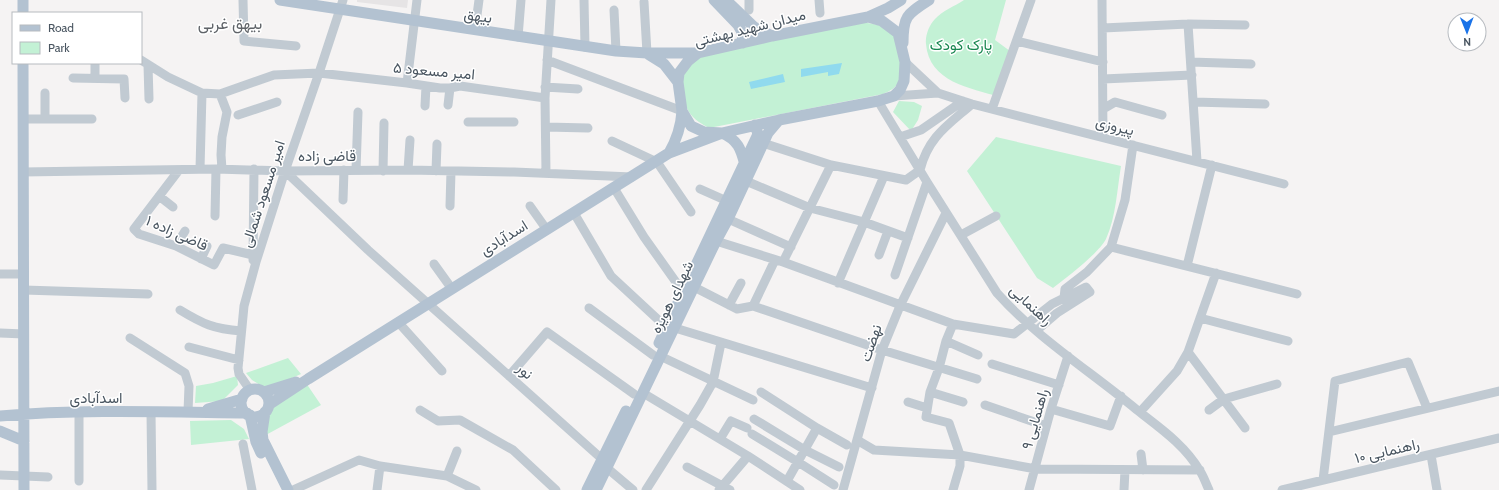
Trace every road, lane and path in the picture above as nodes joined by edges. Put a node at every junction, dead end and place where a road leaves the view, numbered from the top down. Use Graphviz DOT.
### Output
graph roads {
  1 [pos="23,0"];
  2 [pos="243,0"];
  3 [pos="280,0"];
  4 [pos="417,0"];
  5 [pos="479,0"];
  6 [pos="521,0"];
  7 [pos="551,0"];
  8 [pos="584,0"];
  9 [pos="714,0"];
  10 [pos="726,0"];
  11 [pos="749,0"];
  12 [pos="819,0"];
  13 [pos="901,0"];
  14 [pos="929,0"];
  15 [pos="1031,0"];
  16 [pos="1102,0"];
  17 [pos="644,2"];
  18 [pos="341,5"];
  19 [pos="614,10"];
  20 [pos="749,10"];
  21 [pos="23,12"];
  22 [pos="820,13"];
  23 [pos="868,17"];
  24 [pos="415,21"];
  25 [pos="1188,24"];
  26 [pos="1245,25"];
  27 [pos="1102,28"];
  28 [pos="475,30"];
  29 [pos="518,36"];
  30 [pos="772,36"];
  31 [pos="1017,41"];
  32 [pos="549,42"];
  33 [pos="742,43"];
  34 [pos="296,46"];
  35 [pos="585,47"];
  36 [pos="616,51"];
  37 [pos="647,53"];
  38 [pos="698,53"];
  39 [pos="904,56"];
  40 [pos="547,60"];
  41 [pos="145,62"];
  42 [pos="1103,62"];
  43 [pos="1191,62"];
  44 [pos="23,64"];
  45 [pos="95,64"];
  46 [pos="1251,64"];
  47 [pos="319,73"];
  48 [pos="1192,75"];
  49 [pos="73,78"];
  50 [pos="94,78"];
  51 [pos="1103,79"];
  52 [pos="407,82"];
  53 [pos="678,82"];
  54 [pos="426,86"];
  55 [pos="545,87"];
  56 [pos="450,88"];
  57 [pos="578,89"];
  58 [pos="45,93"];
  59 [pos="202,93"];
  60 [pos="938,93"];
  61 [pos="217,94"];
  62 [pos="894,96"];
  63 [pos="125,98"];
  64 [pos="545,98"];
  65 [pos="149,99"];
  66 [pos="878,101"];
  67 [pos="963,101"];
  68 [pos="277,102"];
  69 [pos="1194,102"];
  70 [pos="972,104"];
  71 [pos="1265,104"];
  72 [pos="448,105"];
  73 [pos="425,106"];
  74 [pos="992,109"];
  75 [pos="1103,109"];
  76 [pos="682,111"];
  77 [pos="358,112"];
  78 [pos="238,115"];
  79 [pos="1162,115"];
  80 [pos="23,119"];
  81 [pos="44,119"];
  82 [pos="92,119"];
  83 [pos="468,122"];
  84 [pos="514,122"];
  85 [pos="384,123"];
  86 [pos="546,127"];
  87 [pos="588,128"];
  88 [pos="722,133"];
  89 [pos="761,134"];
  90 [pos="900,137"];
  91 [pos="1103,137"];
  92 [pos="410,140"];
  93 [pos="612,141"];
  94 [pos="437,144"];
  95 [pos="1133,145"];
  96 [pos="669,154"];
  97 [pos="657,162"];
  98 [pos="1197,162"];
  99 [pos="745,165"];
  100 [pos="831,165"];
  101 [pos="1212,165"];
  102 [pos="200,169"];
  103 [pos="219,169"];
  104 [pos="254,169"];
  105 [pos="179,170"];
  106 [pos="344,170"];
  107 [pos="356,170"];
  108 [pos="408,170"];
  109 [pos="920,170"];
  110 [pos="285,171"];
  111 [pos="383,171"];
  112 [pos="436,171"];
  113 [pos="451,171"];
  114 [pos="23,172"];
  115 [pos="546,173"];
  116 [pos="884,176"];
  117 [pos="632,177"];
  118 [pos="746,181"];
  119 [pos="927,182"];
  120 [pos="1284,184"];
  121 [pos="614,188"];
  122 [pos="700,189"];
  123 [pos="159,196"];
  124 [pos="343,200"];
  125 [pos="727,201"];
  126 [pos="450,206"];
  127 [pos="530,206"];
  128 [pos="173,207"];
  129 [pos="810,208"];
  130 [pos="691,212"];
  131 [pos="574,213"];
  132 [pos="946,213"];
  133 [pos="215,216"];
  134 [pos="996,216"];
  135 [pos="728,219"];
  136 [pos="864,222"];
  137 [pos="547,230"];
  138 [pos="185,231"];
  139 [pos="888,231"];
  140 [pos="961,235"];
  141 [pos="908,238"];
  142 [pos="716,241"];
  143 [pos="176,246"];
  144 [pos="207,246"];
  145 [pos="791,247"];
  146 [pos="1111,247"];
  147 [pos="253,255"];
  148 [pos="879,255"];
  149 [pos="200,259"];
  150 [pos="779,261"];
  151 [pos="434,264"];
  152 [pos="1187,266"];
  153 [pos="1216,273"];
  154 [pos="0,274"];
  155 [pos="24,274"];
  156 [pos="252,275"];
  157 [pos="895,275"];
  158 [pos="742,283"];
  159 [pos="838,283"];
  160 [pos="694,287"];
  161 [pos="452,289"];
  162 [pos="24,290"];
  163 [pos="683,292"];
  164 [pos="148,294"];
  165 [pos="1297,294"];
  166 [pos="1066,302"];
  167 [pos="428,303"];
  168 [pos="729,305"];
  169 [pos="753,306"];
  170 [pos="900,306"];
  171 [pos="589,308"];
  172 [pos="180,310"];
  173 [pos="1200,318"];
  174 [pos="398,322"];
  175 [pos="1028,322"];
  176 [pos="953,324"];
  177 [pos="671,328"];
  178 [pos="1036,330"];
  179 [pos="241,331"];
  180 [pos="0,333"];
  181 [pos="24,334"];
  182 [pos="130,338"];
  183 [pos="946,341"];
  184 [pos="1288,341"];
  185 [pos="720,343"];
  186 [pos="189,346"];
  187 [pos="882,350"];
  188 [pos="1188,352"];
  189 [pos="978,355"];
  190 [pos="657,356"];
  191 [pos="1068,356"];
  192 [pos="239,360"];
  193 [pos="992,364"];
  194 [pos="939,368"];
  195 [pos="442,371"];
  196 [pos="509,376"];
  197 [pos="308,378"];
  198 [pos="977,379"];
  199 [pos="713,382"];
  200 [pos="1277,384"];
  201 [pos="1059,385"];
  202 [pos="872,388"];
  203 [pos="250,390"];
  204 [pos="1499,391"];
  205 [pos="264,392"];
  206 [pos="762,392"];
  207 [pos="930,392"];
  208 [pos="638,394"];
  209 [pos="1121,396"];
  210 [pos="242,399"];
  211 [pos="753,400"];
  212 [pos="1224,400"];
  213 [pos="908,402"];
  214 [pos="964,402"];
  215 [pos="985,405"];
  216 [pos="267,408"];
  217 [pos="927,408"];
  218 [pos="1427,408"];
  219 [pos="1051,409"];
  220 [pos="420,410"];
  221 [pos="1209,410"];
  222 [pos="151,412"];
  223 [pos="190,412"];
  224 [pos="1140,412"];
  225 [pos="79,413"];
  226 [pos="24,414"];
  227 [pos="248,414"];
  228 [pos="0,416"];
  229 [pos="754,419"];
  230 [pos="690,421"];
  231 [pos="1046,426"];
  232 [pos="817,428"];
  233 [pos="1245,428"];
  234 [pos="0,430"];
  235 [pos="1329,432"];
  236 [pos="1499,438"];
  237 [pos="720,439"];
  238 [pos="857,440"];
  239 [pos="24,441"];
  240 [pos="243,444"];
  241 [pos="847,444"];
  242 [pos="805,450"];
  243 [pos="457,451"];
  244 [pos="1140,454"];
  245 [pos="960,455"];
  246 [pos="1431,455"];
  247 [pos="748,456"];
  248 [pos="798,462"];
  249 [pos="605,464"];
  250 [pos="380,466"];
  251 [pos="687,467"];
  252 [pos="839,467"];
  253 [pos="1036,469"];
  254 [pos="1125,470"];
  255 [pos="1143,470"];
  256 [pos="1200,470"];
  257 [pos="0,475"];
  258 [pos="24,476"];
  259 [pos="447,476"];
  260 [pos="48,478"];
  261 [pos="787,480"];
  262 [pos="1323,480"];
  263 [pos="79,481"];
  264 [pos="834,486"];
  265 [pos="724,489"];
  266 [pos="24,490"];
  267 [pos="152,490"];
  268 [pos="252,490"];
  269 [pos="279,490"];
  270 [pos="288,490"];
  271 [pos="292,490"];
  272 [pos="377,490"];
  273 [pos="476,490"];
  274 [pos="556,490"];
  275 [pos="587,490"];
  276 [pos="596,490"];
  277 [pos="633,490"];
  278 [pos="646,490"];
  279 [pos="800,490"];
  280 [pos="843,490"];
  281 [pos="953,490"];
  282 [pos="1029,490"];
  283 [pos="1124,490"];
  284 [pos="1209,490"];
  285 [pos="1282,490"];
  286 [pos="1437,490"];
  1 -- 21 [label="main road"];
  2 -- 34 [label="street"];
  3 -- 18 [label="main road, بیهق"];
  4 -- 24 [label="street"];
  5 -- 28 [label="street"];
  6 -- 29 [label="street"];
  7 -- 32 [label="street"];
  8 -- 35 [label="street"];
  9 -- 33 [label="main road"];
  10 -- 30 [label="main road"];
  11 -- 20 [label="street"];
  12 -- 22 [label="street"];
  13 -- 23 [label="main road, میدان شهید بهشتی"];
  14 -- 39 [label="main road"];
  15 -- 31 [label="street"];
  16 -- 27 [label="street"];
  17 -- 37 [label="street"];
  18 -- 24 [label="main road, بیهق"];
  18 -- 47 [label="street, امیر مسعود شمالی"];
  19 -- 36 [label="street"];
  23 -- 30 [label="main road, میدان شهید بهشتی"];
  23 -- 39 [label="main road"];
  24 -- 28 [label="main road, بیهق"];
  24 -- 52 [label="street"];
  25 -- 26 [label="street"];
  25 -- 27 [label="street"];
  25 -- 43 [label="street"];
  27 -- 42 [label="street"];
  28 -- 29 [label="main road, بیهق"];
  29 -- 32 [label="main road, بیهق"];
  30 -- 33 [label="main road, میدان شهید بهشتی"];
  31 -- 42 [label="street"];
  31 -- 74 [label="street"];
  32 -- 35 [label="main road, بیهق"];
  32 -- 40 [label="street"];
  33 -- 38 [label="main road, میدان شهید بهشتی"];
  35 -- 36 [label="main road, بیهق"];
  36 -- 37 [label="main road, بیهق"];
  37 -- 38 [label="main road, بیهق"];
  37 -- 53 [label="main road"];
  38 -- 53 [label="main road, میدان شهید بهشتی"];
  39 -- 60 [label="street"];
  39 -- 62 [label="main road"];
  40 -- 55 [label="street"];
  40 -- 76 [label="street"];
  41 -- 59 [label="street"];
  41 -- 65 [label="street"];
  42 -- 51 [label="street"];
  43 -- 46 [label="street"];
  43 -- 48 [label="street"];
  44 -- 80 [label="main road"];
  45 -- 50 [label="street"];
  47 -- 52 [label="street, امیر مسعود ۵"];
  47 -- 61 [label="street, امیر مسعود ۵"];
  47 -- 110 [label="street, امیر مسعود شمالی"];
  48 -- 51 [label="street"];
  48 -- 69 [label="street"];
  49 -- 50 [label="street"];
  50 -- 63 [label="street"];
  51 -- 75 [label="street"];
  52 -- 54 [label="street, امیر مسعود ۵"];
  53 -- 76 [label="main road"];
  54 -- 56 [label="street, امیر مسعود ۵"];
  54 -- 73 [label="street"];
  55 -- 57 [label="street"];
  55 -- 64 [label="street"];
  56 -- 64 [label="street, امیر مسعود ۵"];
  56 -- 72 [label="street"];
  58 -- 81 [label="street"];
  59 -- 61 [label="street"];
  59 -- 102 [label="street"];
  60 -- 62 [label="street"];
  60 -- 67 [label="street, پیروزی"];
  61 -- 103 [label="street"];
  62 -- 66 [label="main road"];
  64 -- 86 [label="street"];
  66 -- 89 [label="main road, شهدای هویزه"];
  66 -- 90 [label="street, راهنمایی"];
  67 -- 70 [label="street, پیروزی"];
  67 -- 90 [label="street"];
  68 -- 78 [label="street"];
  69 -- 71 [label="street"];
  69 -- 98 [label="street"];
  70 -- 74 [label="street, پیروزی"];
  70 -- 109 [label="street"];
  74 -- 91 [label="street, پیروزی"];
  75 -- 79 [label="street"];
  75 -- 91 [label="street"];
  76 -- 88 [label="main road"];
  76 -- 96 [label="main road"];
  77 -- 107 [label="street"];
  80 -- 81 [label="street"];
  80 -- 114 [label="main road"];
  81 -- 82 [label="street"];
  83 -- 84 [label="street"];
  85 -- 111 [label="street"];
  86 -- 87 [label="street"];
  86 -- 115 [label="street"];
  88 -- 89 [label="main road"];
  88 -- 96 [label="main road, اسدآبادی"];
  88 -- 99 [label="main road"];
  89 -- 99 [label="main road, شهدای هویزه"];
  89 -- 100 [label="street"];
  89 -- 118 [label="main road, شهدای هویزه"];
  90 -- 109 [label="street, راهنمایی"];
  91 -- 95 [label="street, پیروزی"];
  92 -- 108 [label="street"];
  93 -- 97 [label="street"];
  94 -- 112 [label="street"];
  95 -- 98 [label="street, پیروزی"];
  95 -- 146 [label="street"];
  96 -- 97 [label="main road, اسدآبادی"];
  97 -- 117 [label="main road, اسدآبادی"];
  97 -- 130 [label="street"];
  98 -- 101 [label="street, پیروزی"];
  99 -- 125 [label="main road, شهدای هویزه"];
  100 -- 116 [label="street"];
  100 -- 129 [label="street"];
  101 -- 120 [label="street, پیروزی"];
  101 -- 152 [label="street"];
  102 -- 103 [label="street, قاضی زاده"];
  102 -- 105 [label="street, قاضی زاده"];
  103 -- 104 [label="street, قاضی زاده"];
  103 -- 133 [label="street"];
  104 -- 110 [label="street, قاضی زاده"];
  104 -- 147 [label="street"];
  105 -- 114 [label="street, قاضی زاده"];
  105 -- 123 [label="street, قاضی زاده ۱"];
  106 -- 107 [label="street, قاضی زاده"];
  106 -- 110 [label="street, قاضی زاده"];
  106 -- 124 [label="street"];
  107 -- 111 [label="street, قاضی زاده"];
  108 -- 111 [label="street, قاضی زاده"];
  108 -- 112 [label="street, قاضی زاده"];
  109 -- 116 [label="street"];
  109 -- 119 [label="street, راهنمایی"];
  110 -- 156 [label="street, امیر مسعود شمالی"];
  110 -- 167 [label="street, نور"];
  112 -- 113 [label="street, قاضی زاده"];
  113 -- 115 [label="street, قاضی زاده"];
  113 -- 126 [label="street"];
  114 -- 155 [label="main road"];
  115 -- 117 [label="street, قاضی زاده"];
  116 -- 136 [label="street"];
  117 -- 121 [label="main road, اسدآبادی"];
  118 -- 129 [label="street"];
  118 -- 135 [label="main road, شهدای هویزه"];
  119 -- 132 [label="street, راهنمایی"];
  119 -- 141 [label="street"];
  121 -- 131 [label="main road, اسدآبادی"];
  121 -- 163 [label="street"];
  122 -- 125 [label="street"];
  123 -- 128 [label="street"];
  123 -- 143 [label="street, قاضی زاده ۱"];
  125 -- 163 [label="main road, شهدای هویزه"];
  127 -- 137 [label="street"];
  129 -- 136 [label="street"];
  129 -- 145 [label="street"];
  131 -- 137 [label="main road, اسدآبادی"];
  131 -- 177 [label="street"];
  132 -- 140 [label="street, راهنمایی"];
  132 -- 170 [label="street, نهضت"];
  134 -- 140 [label="street"];
  135 -- 142 [label="main road, شهدای هویزه"];
  135 -- 145 [label="street"];
  136 -- 139 [label="street"];
  136 -- 159 [label="street"];
  137 -- 161 [label="main road, اسدآبادی"];
  138 -- 143 [label="street"];
  139 -- 141 [label="street"];
  139 -- 148 [label="street"];
  140 -- 175 [label="street, راهنمایی"];
  141 -- 157 [label="street"];
  142 -- 150 [label="street"];
  142 -- 160 [label="main road, شهدای هویزه"];
  143 -- 149 [label="street, قاضی زاده ۱"];
  144 -- 149 [label="street"];
  145 -- 150 [label="street"];
  146 -- 152 [label="street"];
  146 -- 166 [label="street"];
  147 -- 149 [label="street, قاضی زاده ۱"];
  147 -- 156 [label="street"];
  150 -- 159 [label="street"];
  150 -- 169 [label="street"];
  151 -- 161 [label="street"];
  152 -- 153 [label="street"];
  153 -- 165 [label="street"];
  153 -- 173 [label="street"];
  154 -- 155 [label="street"];
  155 -- 162 [label="main road"];
  156 -- 179 [label="street, امیر مسعود شمالی"];
  158 -- 168 [label="street"];
  159 -- 170 [label="street"];
  160 -- 168 [label="street"];
  160 -- 177 [label="main road, شهدای هویزه"];
  161 -- 167 [label="main road, اسدآبادی"];
  162 -- 164 [label="street"];
  162 -- 181 [label="main road"];
  163 -- 177 [label="main road, شهدای هویزه"];
  166 -- 175 [label="street"];
  166 -- 178 [label="street"];
  167 -- 174 [label="main road, اسدآبادی"];
  167 -- 196 [label="street, نور"];
  168 -- 169 [label="street"];
  169 -- 187 [label="street"];
  170 -- 176 [label="street"];
  170 -- 187 [label="street, نهضت"];
  171 -- 190 [label="street"];
  172 -- 179 [label="street"];
  173 -- 184 [label="street"];
  173 -- 188 [label="street"];
  174 -- 195 [label="street"];
  174 -- 197 [label="main road, اسدآبادی"];
  175 -- 176 [label="street"];
  175 -- 178 [label="street, راهنمایی"];
  176 -- 183 [label="street"];
  177 -- 185 [label="street"];
  177 -- 190 [label="main road, شهدای هویزه"];
  178 -- 191 [label="street, راهنمایی"];
  179 -- 192 [label="street, امیر مسعود شمالی"];
  180 -- 181 [label="street"];
  181 -- 226 [label="main road"];
  182 -- 223 [label="street"];
  183 -- 189 [label="street"];
  183 -- 194 [label="street"];
  185 -- 199 [label="street"];
  185 -- 202 [label="street"];
  186 -- 192 [label="street"];
  187 -- 194 [label="street"];
  187 -- 202 [label="street, نهضت"];
  188 -- 212 [label="street"];
  188 -- 224 [label="street"];
  190 -- 199 [label="street"];
  190 -- 208 [label="main road, شهدای هویزه"];
  191 -- 201 [label="street, راهنمایی ۹"];
  191 -- 209 [label="street, راهنمایی"];
  192 -- 203 [label="street, امیر مسعود شمالی"];
  193 -- 201 [label="street"];
  194 -- 198 [label="street"];
  194 -- 207 [label="street"];
  196 -- 208 [label="street"];
  196 -- 249 [label="street, نور"];
  197 -- 205 [label="main road, اسدآبادی"];
  197 -- 216 [label="main road, اسدآبادی"];
  199 -- 211 [label="street"];
  199 -- 230 [label="street"];
  200 -- 212 [label="street"];
  201 -- 219 [label="street, راهنمایی ۹"];
  202 -- 238 [label="street, نهضت"];
  203 -- 205 [label="main road"];
  203 -- 210 [label="main road"];
  204 -- 218 [label="street"];
  205 -- 216 [label="main road"];
  206 -- 232 [label="street"];
  207 -- 214 [label="street"];
  207 -- 217 [label="street"];
  208 -- 230 [label="street"];
  208 -- 249 [label="main road, شهدای هویزه"];
  209 -- 219 [label="street"];
  209 -- 224 [label="street, راهنمایی"];
  210 -- 223 [label="main road, اسدآبادی"];
  210 -- 227 [label="main road"];
  212 -- 221 [label="street"];
  212 -- 233 [label="street"];
  213 -- 217 [label="street"];
  215 -- 231 [label="street"];
  216 -- 227 [label="main road"];
  216 -- 270 [label="main road"];
  217 -- 245 [label="street"];
  218 -- 235 [label="street"];
  218 -- 235 [label="street"];
  219 -- 231 [label="street, راهنمایی ۹"];
  220 -- 274 [label="street"];
  222 -- 223 [label="main road, اسدآبادی"];
  222 -- 225 [label="main road, اسدآبادی"];
  222 -- 267 [label="street"];
  223 -- 227 [label="main road, اسدآبادی"];
  224 -- 256 [label="street, راهنمایی"];
  225 -- 226 [label="main road, اسدآبادی"];
  225 -- 263 [label="street"];
  226 -- 228 [label="main road, اسدآبادی"];
  226 -- 239 [label="main road"];
  227 -- 269 [label="main road"];
  229 -- 242 [label="street"];
  230 -- 237 [label="street"];
  230 -- 278 [label="street"];
  231 -- 253 [label="street, راهنمایی ۹"];
  232 -- 241 [label="street"];
  232 -- 242 [label="street"];
  234 -- 239 [label="main road"];
  235 -- 262 [label="street"];
  236 -- 246 [label="street, راهنمایی ۱۰"];
  237 -- 247 [label="street"];
  237 -- 248 [label="street"];
  238 -- 245 [label="street"];
  238 -- 280 [label="street, نهضت"];
  239 -- 258 [label="main road"];
  240 -- 268 [label="street"];
  242 -- 248 [label="street"];
  242 -- 252 [label="street"];
  243 -- 259 [label="street"];
  244 -- 255 [label="street"];
  245 -- 253 [label="street"];
  245 -- 281 [label="street"];
  246 -- 262 [label="street, راهنمایی ۱۰"];
  246 -- 286 [label="street"];
  247 -- 261 [label="street"];
  247 -- 265 [label="street"];
  248 -- 261 [label="street"];
  248 -- 264 [label="street"];
  249 -- 275 [label="main road, شهدای هویزه"];
  249 -- 276 [label="main road, شهدای هویزه"];
  249 -- 277 [label="street, نور"];
  250 -- 259 [label="street"];
  250 -- 271 [label="street"];
  250 -- 272 [label="street"];
  251 -- 265 [label="street"];
  253 -- 254 [label="street"];
  253 -- 282 [label="street, راهنمایی ۹"];
  254 -- 255 [label="street"];
  254 -- 283 [label="street"];
  255 -- 256 [label="street"];
  256 -- 284 [label="street, راهنمایی"];
  257 -- 258 [label="street"];
  258 -- 260 [label="street"];
  258 -- 266 [label="main road"];
  259 -- 273 [label="street"];
  261 -- 279 [label="street"];
  262 -- 285 [label="street, راهنمایی ۱۰"];
}
